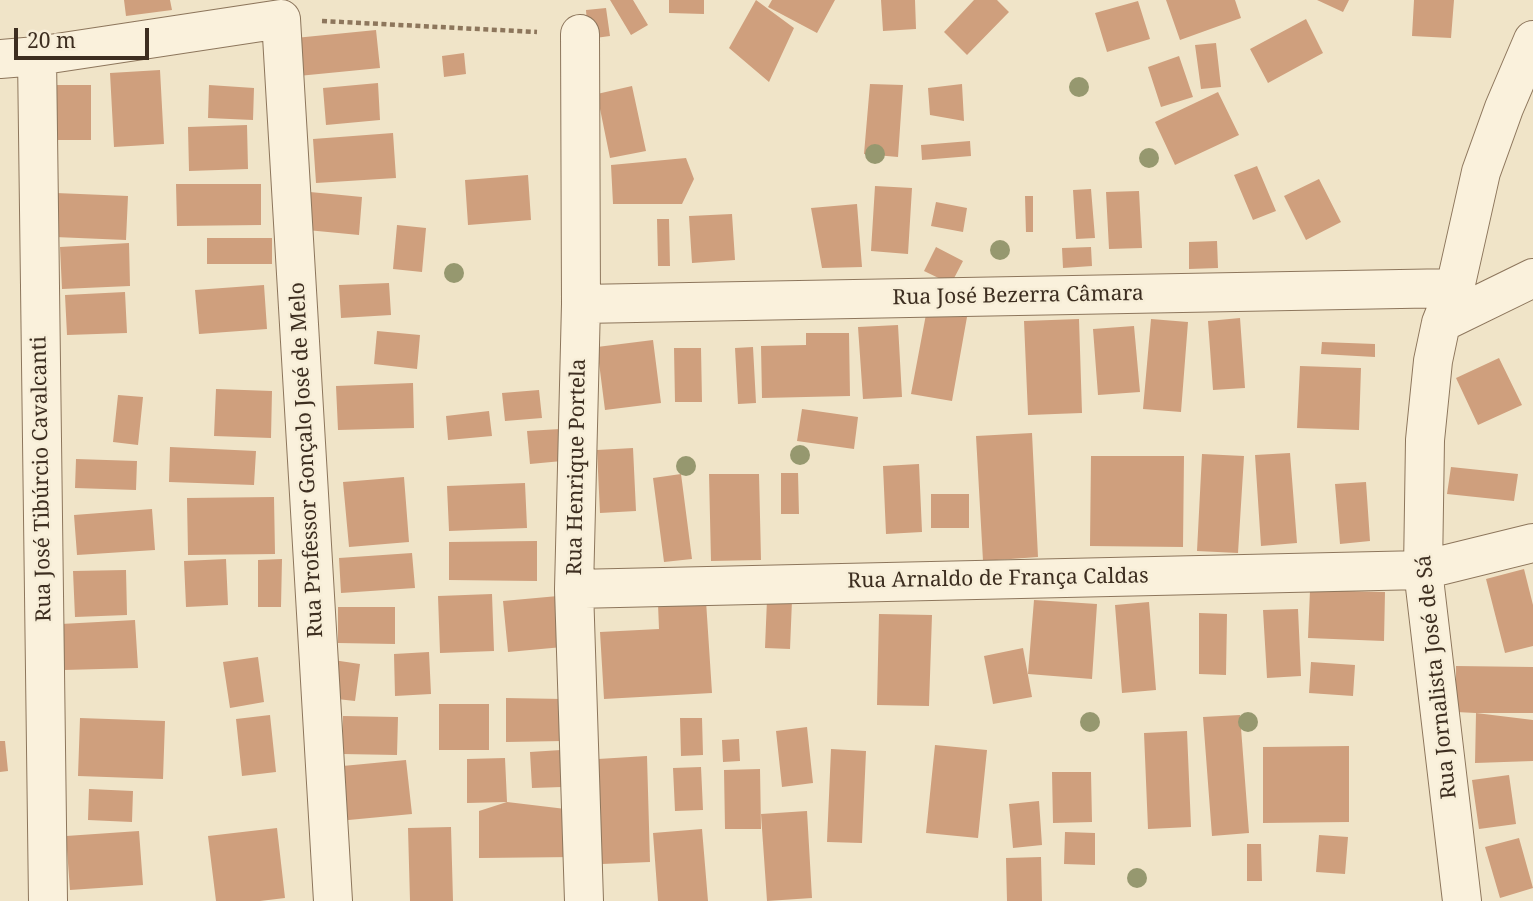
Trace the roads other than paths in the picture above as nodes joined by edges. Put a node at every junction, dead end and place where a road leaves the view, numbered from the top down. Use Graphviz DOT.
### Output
graph roads {
  1 [pos="580,34"];
  2 [pos="1533,40"];
  3 [pos="18,58"];
  4 [pos="1533,278"];
  5 [pos="1455,288"];
  6 [pos="581,304"];
  7 [pos="1441,323"];
  8 [pos="1533,542"];
  9 [pos="1423,570"];
  10 [pos="574,589"];
  11 [pos="48,901"];
  12 [pos="333,901"];
  13 [pos="584,901"];
  14 [pos="1462,901"];
  1 -- 6 [label="street, Rua Henrique Portela"];
  2 -- 5 [label="street, Rua Jornalista José de Sá"];
  3 -- 11 [label="street, Rua José Tibúrcio Cavalcanti"];
  3 -- 12 [label="street, Rua Professor Gonçalo José de Melo"];
  4 -- 7 [label="street"];
  5 -- 6 [label="street, Rua José Bezerra Câmara"];
  5 -- 7 [label="street, Rua Jornalista José de Sá"];
  6 -- 10 [label="street, Rua Henrique Portela"];
  7 -- 9 [label="street, Rua Jornalista José de Sá"];
  8 -- 9 [label="street, Rua Arnaldo de França Caldas"];
  9 -- 10 [label="street, Rua Arnaldo de França Caldas"];
  9 -- 14 [label="street, Rua Jornalista José de Sá"];
  10 -- 13 [label="street, Rua Henrique Portela"];
}
